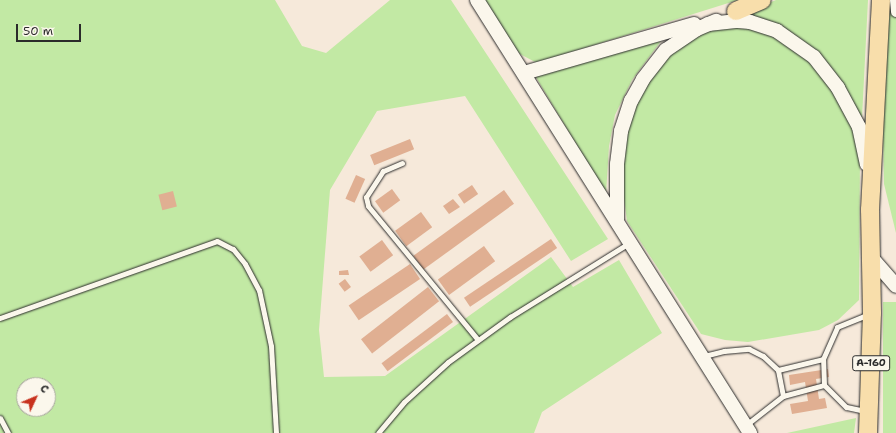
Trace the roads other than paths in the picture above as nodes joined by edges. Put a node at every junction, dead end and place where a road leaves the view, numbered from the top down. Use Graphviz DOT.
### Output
graph roads {
  1 [pos="477,0"];
  2 [pos="762,0"];
  3 [pos="881,0"];
  4 [pos="895,0"];
  5 [pos="736,11"];
  6 [pos="896,12"];
  7 [pos="703,27"];
  8 [pos="663,33"];
  9 [pos="524,74"];
  10 [pos="402,163"];
  11 [pos="870,210"];
  12 [pos="617,221"];
  13 [pos="629,242"];
  14 [pos="870,257"];
  15 [pos="896,286"];
  16 [pos="872,312"];
  17 [pos="0,318"];
  18 [pos="478,340"];
  19 [pos="702,357"];
  20 [pos="823,359"];
  21 [pos="778,370"];
  22 [pos="824,385"];
  23 [pos="783,396"];
  24 [pos="869,412"];
  25 [pos="0,418"];
  26 [pos="748,430"];
  27 [pos="8,433"];
  28 [pos="276,433"];
  29 [pos="378,433"];
  30 [pos="868,433"];
  1 -- 9 [label="main road"];
  2 -- 5 [label="highway"];
  3 -- 11 [label="highway, А-160"];
  4 -- 6 [label="street"];
  5 -- 7 [label="main road"];
  5 -- 8 [label="main road"];
  7 -- 8 [label="main road"];
  7 -- 11 [label="main road"];
  7 -- 12 [label="main road"];
  8 -- 9 [label="main road"];
  9 -- 12 [label="main road"];
  10 -- 18 [label="lane"];
  11 -- 14 [label="highway, А-160"];
  12 -- 13 [label="main road"];
  13 -- 18 [label="lane"];
  13 -- 19 [label="main road"];
  14 -- 15 [label="main road"];
  14 -- 16 [label="highway, А-160"];
  16 -- 20 [label="lane"];
  16 -- 24 [label="highway, А-160"];
  17 -- 28 [label="lane"];
  18 -- 29 [label="lane"];
  19 -- 21 [label="lane"];
  19 -- 26 [label="main road"];
  20 -- 21 [label="lane"];
  20 -- 22 [label="lane"];
  21 -- 23 [label="lane"];
  22 -- 23 [label="lane"];
  22 -- 24 [label="lane"];
  23 -- 26 [label="lane"];
  24 -- 30 [label="highway, А-160"];
  25 -- 27 [label="lane"];
}
